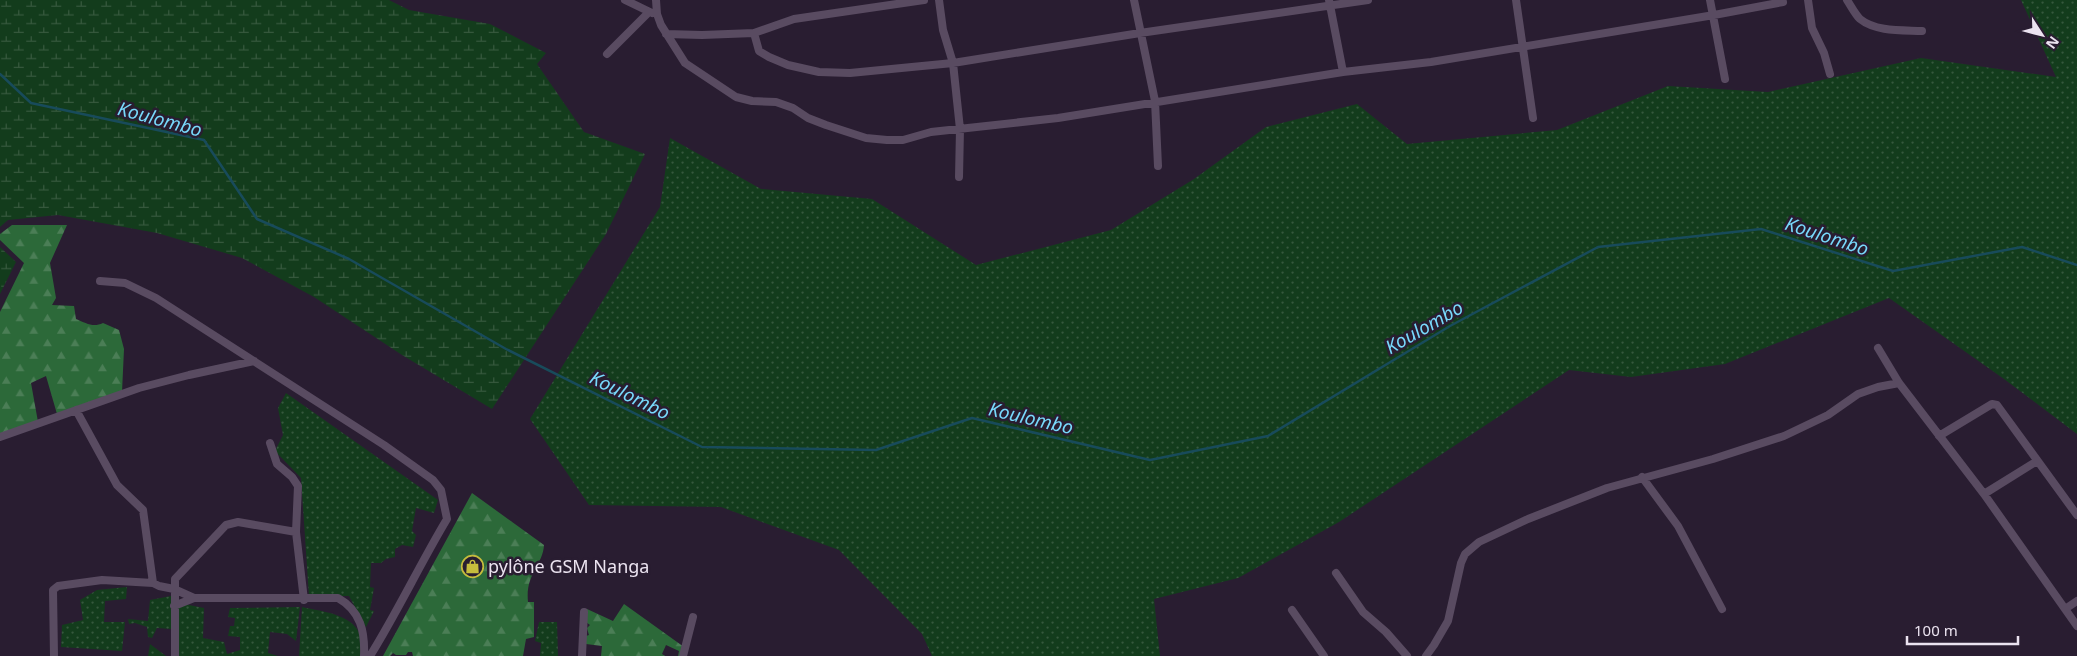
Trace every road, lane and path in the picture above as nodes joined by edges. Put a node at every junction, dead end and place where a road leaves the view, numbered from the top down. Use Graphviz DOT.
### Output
graph roads {
  1 [pos="625,0"];
  2 [pos="656,0"];
  3 [pos="924,0"];
  4 [pos="939,0"];
  5 [pos="1134,0"];
  6 [pos="1368,0"];
  7 [pos="1516,0"];
  8 [pos="1710,0"];
  9 [pos="1808,0"];
  10 [pos="1847,0"];
  11 [pos="1783,2"];
  12 [pos="1330,3"];
  13 [pos="653,13"];
  14 [pos="1714,16"];
  15 [pos="1922,31"];
  16 [pos="754,33"];
  17 [pos="1140,33"];
  18 [pos="666,34"];
  19 [pos="1522,46"];
  20 [pos="607,54"];
  21 [pos="954,63"];
  22 [pos="1343,72"];
  23 [pos="1830,74"];
  24 [pos="1725,79"];
  25 [pos="1155,101"];
  26 [pos="1533,118"];
  27 [pos="960,129"];
  28 [pos="1158,166"];
  29 [pos="959,177"];
  30 [pos="100,281"];
  31 [pos="1878,348"];
  32 [pos="254,361"];
  33 [pos="1899,383"];
  34 [pos="76,410"];
  35 [pos="1939,436"];
  36 [pos="0,437"];
  37 [pos="270,443"];
  38 [pos="2037,460"];
  39 [pos="1642,478"];
  40 [pos="1984,494"];
  41 [pos="2077,515"];
  42 [pos="296,532"];
  43 [pos="1336,573"];
  44 [pos="153,583"];
  45 [pos="174,589"];
  46 [pos="194,598"];
  47 [pos="304,600"];
  48 [pos="2077,601"];
  49 [pos="174,606"];
  50 [pos="1722,609"];
  51 [pos="2065,609"];
  52 [pos="1292,610"];
  53 [pos="584,612"];
  54 [pos="693,617"];
  55 [pos="2077,626"];
  56 [pos="54,656"];
  57 [pos="175,656"];
  58 [pos="364,656"];
  59 [pos="370,656"];
  60 [pos="582,656"];
  61 [pos="683,656"];
  62 [pos="1324,656"];
  63 [pos="1407,656"];
  64 [pos="1426,656"];
  1 -- 13 [label="street"];
  2 -- 13 [label="street"];
  3 -- 16 [label="street"];
  4 -- 21 [label="street"];
  5 -- 17 [label="street"];
  6 -- 12 [label="street"];
  7 -- 19 [label="street"];
  8 -- 14 [label="street"];
  9 -- 23 [label="street"];
  10 -- 15 [label="street"];
  11 -- 14 [label="street"];
  12 -- 17 [label="street"];
  12 -- 22 [label="street"];
  13 -- 18 [label="street"];
  13 -- 20 [label="street"];
  14 -- 19 [label="street"];
  14 -- 24 [label="street"];
  16 -- 18 [label="street"];
  16 -- 21 [label="street"];
  17 -- 21 [label="street"];
  17 -- 25 [label="street"];
  18 -- 27 [label="street"];
  19 -- 22 [label="street"];
  19 -- 26 [label="street"];
  21 -- 27 [label="street"];
  22 -- 25 [label="street"];
  25 -- 27 [label="street"];
  25 -- 28 [label="street"];
  27 -- 29 [label="street"];
  30 -- 32 [label="street"];
  31 -- 33 [label="street"];
  32 -- 34 [label="street"];
  32 -- 59 [label="street"];
  33 -- 35 [label="street"];
  33 -- 39 [label="street"];
  34 -- 36 [label="street"];
  34 -- 44 [label="street"];
  35 -- 38 [label="street"];
  35 -- 40 [label="street"];
  37 -- 42 [label="street"];
  38 -- 40 [label="street"];
  38 -- 41 [label="street"];
  39 -- 50 [label="street"];
  39 -- 64 [label="street"];
  40 -- 51 [label="street"];
  42 -- 45 [label="street"];
  42 -- 47 [label="street"];
  43 -- 63 [label="street"];
  44 -- 45 [label="street"];
  44 -- 56 [label="street"];
  45 -- 46 [label="street"];
  45 -- 49 [label="street"];
  46 -- 47 [label="street"];
  46 -- 49 [label="street"];
  47 -- 58 [label="street"];
  48 -- 51 [label="street"];
  49 -- 57 [label="street"];
  51 -- 55 [label="street"];
  52 -- 62 [label="street"];
  53 -- 60 [label="street"];
  54 -- 61 [label="street"];
}
